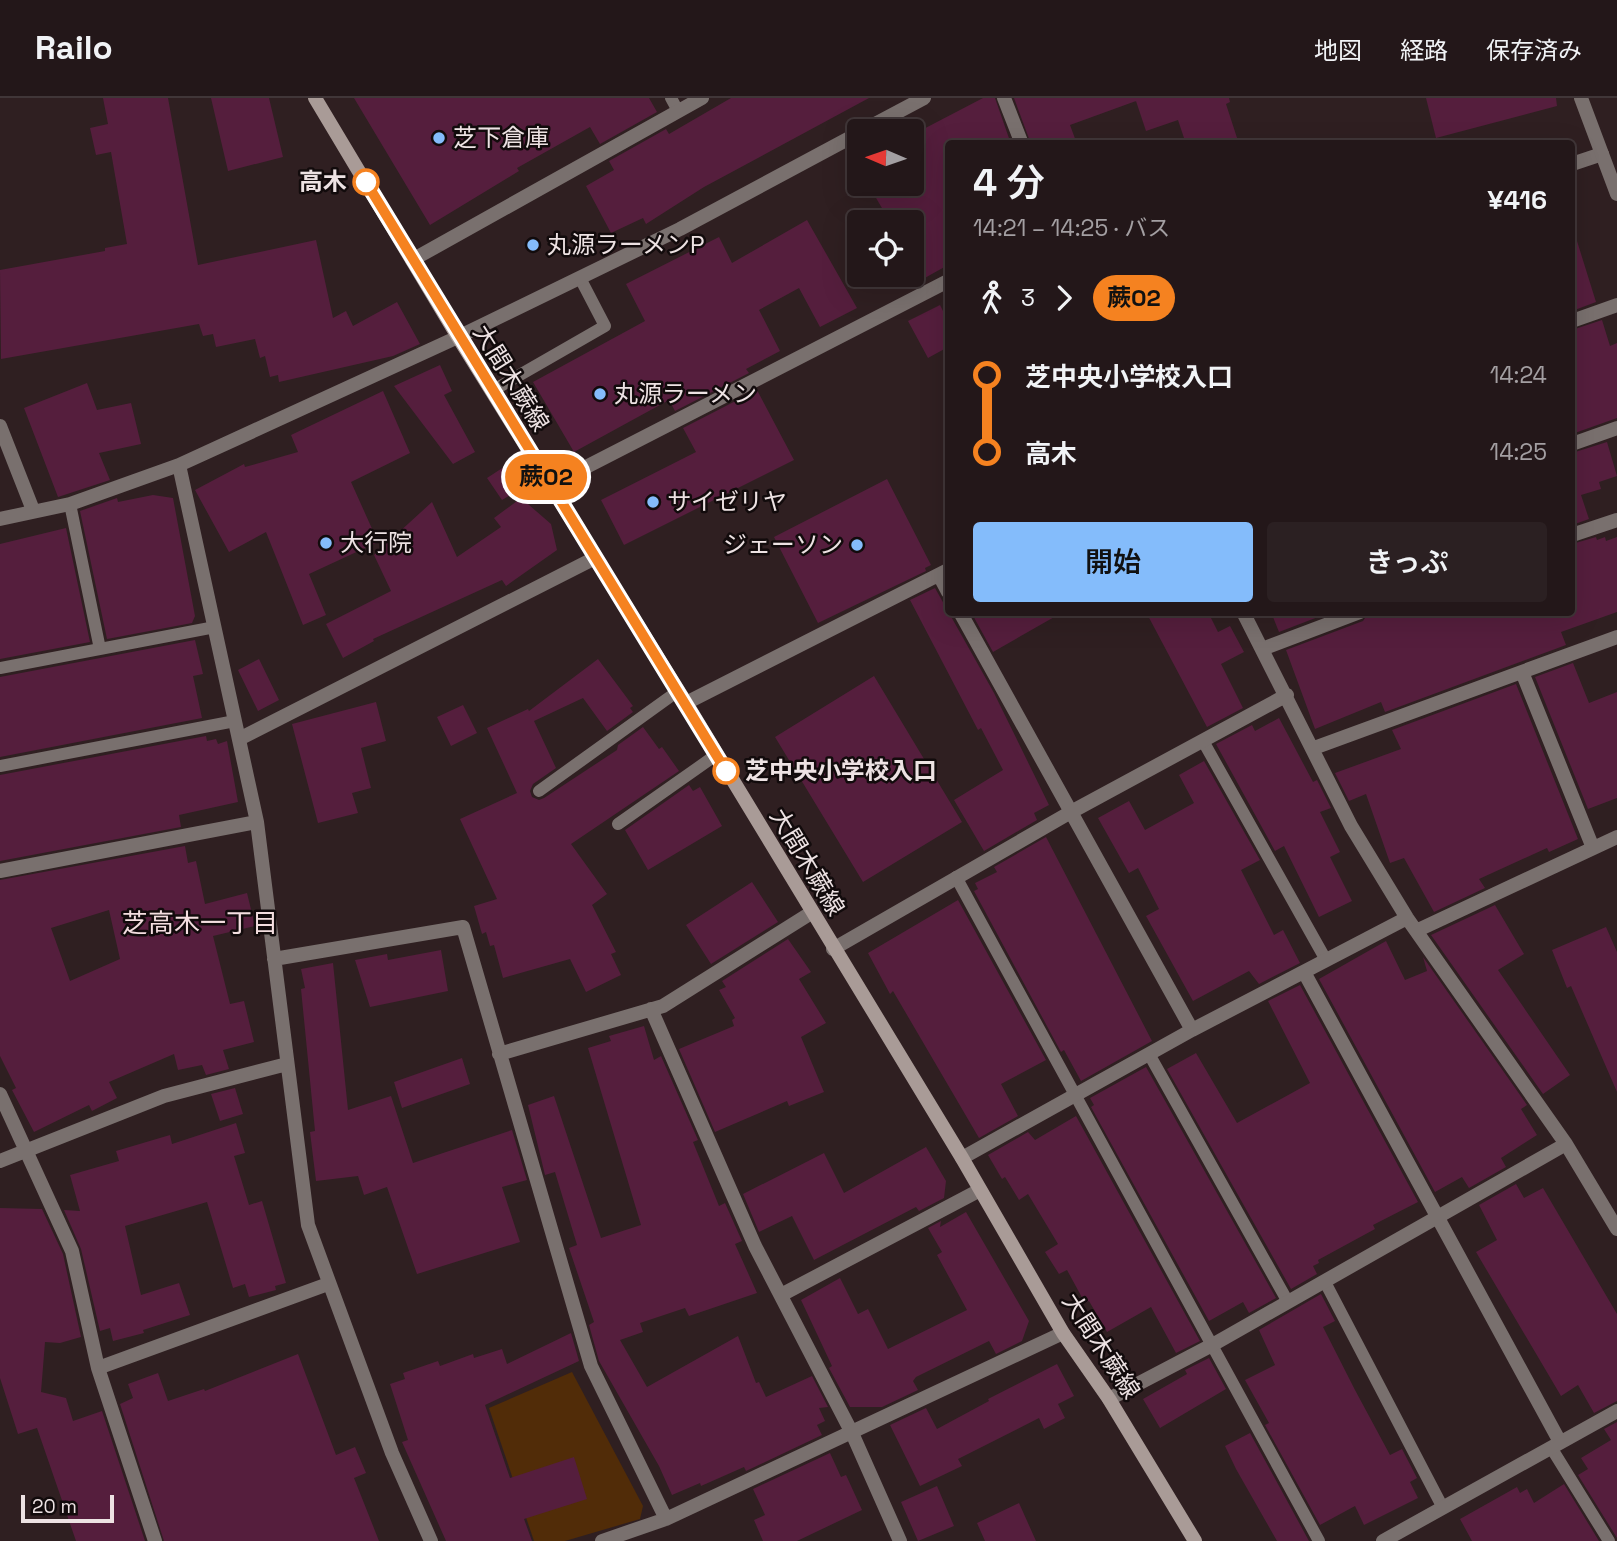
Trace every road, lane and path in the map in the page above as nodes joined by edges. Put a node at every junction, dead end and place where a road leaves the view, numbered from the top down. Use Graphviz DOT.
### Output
graph roads {
  1 [pos="315,98"];
  2 [pos="702,98"];
  3 [pos="924,98"];
  4 [pos="1004,98"];
  5 [pos="1581,98"];
  6 [pos="674,105"];
  7 [pos="885,119"];
  8 [pos="847,140"];
  9 [pos="1021,140"];
  10 [pos="1602,155"];
  11 [pos="1575,163"];
  12 [pos="1617,194"];
  13 [pos="412,260"];
  14 [pos="580,278"];
  15 [pos="945,283"];
  16 [pos="1617,305"];
  17 [pos="1575,320"];
  18 [pos="458,337"];
  19 [pos="492,391"];
  20 [pos="0,426"];
  21 [pos="1617,428"];
  22 [pos="1575,443"];
  23 [pos="179,465"];
  24 [pos="551,485"];
  25 [pos="70,504"];
  26 [pos="33,510"];
  27 [pos="0,519"];
  28 [pos="1617,520"];
  29 [pos="1575,534"];
  30 [pos="595,558"];
  31 [pos="944,573"];
  32 [pos="962,616"];
  33 [pos="1245,616"];
  34 [pos="1349,616"];
  35 [pos="215,627"];
  36 [pos="1617,637"];
  37 [pos="100,649"];
  38 [pos="1262,649"];
  39 [pos="0,668"];
  40 [pos="1522,672"];
  41 [pos="1287,695"];
  42 [pos="682,697"];
  43 [pos="236,721"];
  44 [pos="239,739"];
  45 [pos="1203,741"];
  46 [pos="1314,748"];
  47 [pos="716,755"];
  48 [pos="0,766"];
  49 [pos="540,791"];
  50 [pos="1071,812"];
  51 [pos="257,821"];
  52 [pos="618,824"];
  53 [pos="1617,837"];
  54 [pos="1594,848"];
  55 [pos="0,871"];
  56 [pos="956,877"];
  57 [pos="811,913"];
  58 [pos="1407,918"];
  59 [pos="1418,930"];
  60 [pos="833,949"];
  61 [pos="274,959"];
  62 [pos="1326,960"];
  63 [pos="1304,972"];
  64 [pos="651,1009"];
  65 [pos="1192,1030"];
  66 [pos="499,1054"];
  67 [pos="1149,1054"];
  68 [pos="287,1064"];
  69 [pos="0,1094"];
  70 [pos="1075,1094"];
  71 [pos="1566,1144"];
  72 [pos="28,1150"];
  73 [pos="962,1158"];
  74 [pos="0,1161"];
  75 [pos="980,1190"];
  76 [pos="1437,1216"];
  77 [pos="1617,1229"];
  78 [pos="1325,1282"];
  79 [pos="328,1284"];
  80 [pos="781,1295"];
  81 [pos="1287,1302"];
  82 [pos="1063,1333"];
  83 [pos="1214,1344"];
  84 [pos="98,1368"];
  85 [pos="1109,1399"];
  86 [pos="1617,1411"];
  87 [pos="852,1433"];
  88 [pos="1556,1446"];
  89 [pos="1443,1508"];
  90 [pos="667,1519"];
  91 [pos="155,1541"];
  92 [pos="431,1541"];
  93 [pos="602,1541"];
  94 [pos="900,1541"];
  95 [pos="1195,1541"];
  96 [pos="1319,1541"];
  97 [pos="1383,1541"];
  98 [pos="1609,1541"];
  1 -- 13 [label="main road, 大間木蕨線"];
  2 -- 6 [label="street"];
  3 -- 7 [label="street"];
  4 -- 9 [label="street"];
  5 -- 10 [label="street"];
  6 -- 13 [label="street"];
  8 -- 14 [label="street"];
  10 -- 11 [label="street"];
  10 -- 12 [label="street"];
  13 -- 18 [label="main road, 大間木蕨線"];
  14 -- 18 [label="street"];
  14 -- 19 [label="lane"];
  15 -- 24 [label="street"];
  16 -- 17 [label="street"];
  18 -- 19 [label="main road, 大間木蕨線"];
  18 -- 23 [label="street"];
  19 -- 24 [label="main road, 大間木蕨線"];
  20 -- 26 [label="street"];
  21 -- 22 [label="street"];
  23 -- 25 [label="street"];
  23 -- 35 [label="street"];
  24 -- 30 [label="main road, 大間木蕨線"];
  25 -- 26 [label="street"];
  25 -- 37 [label="lane"];
  26 -- 27 [label="street"];
  28 -- 29 [label="street"];
  30 -- 42 [label="main road, 大間木蕨線"];
  30 -- 44 [label="street"];
  31 -- 42 [label="street"];
  32 -- 50 [label="street"];
  33 -- 38 [label="street"];
  34 -- 38 [label="street"];
  35 -- 37 [label="lane"];
  35 -- 43 [label="street"];
  36 -- 40 [label="street"];
  37 -- 39 [label="lane"];
  38 -- 41 [label="street"];
  40 -- 46 [label="street"];
  40 -- 54 [label="street"];
  41 -- 45 [label="street"];
  41 -- 46 [label="street"];
  42 -- 47 [label="main road, 大間木蕨線"];
  42 -- 49 [label="lane"];
  43 -- 44 [label="street"];
  43 -- 48 [label="lane"];
  44 -- 51 [label="street"];
  45 -- 50 [label="street"];
  45 -- 62 [label="lane"];
  46 -- 58 [label="street"];
  47 -- 52 [label="lane"];
  47 -- 57 [label="main road, 大間木蕨線"];
  50 -- 56 [label="street"];
  50 -- 65 [label="street"];
  51 -- 55 [label="street"];
  51 -- 61 [label="street"];
  53 -- 54 [label="street"];
  54 -- 59 [label="street"];
  56 -- 60 [label="street"];
  56 -- 70 [label="lane"];
  57 -- 60 [label="main road, 大間木蕨線"];
  57 -- 64 [label="street"];
  58 -- 59 [label="street"];
  58 -- 62 [label="street"];
  59 -- 71 [label="street"];
  60 -- 73 [label="main road, 大間木蕨線"];
  61 -- 66 [label="street"];
  61 -- 68 [label="street"];
  62 -- 63 [label="street"];
  63 -- 65 [label="street"];
  63 -- 76 [label="street"];
  64 -- 66 [label="street"];
  64 -- 80 [label="street"];
  65 -- 67 [label="street"];
  66 -- 90 [label="street"];
  67 -- 70 [label="street"];
  67 -- 81 [label="lane"];
  68 -- 72 [label="street"];
  68 -- 79 [label="street"];
  69 -- 72 [label="street"];
  70 -- 73 [label="street"];
  70 -- 83 [label="lane"];
  71 -- 76 [label="street"];
  71 -- 77 [label="street"];
  72 -- 74 [label="street"];
  72 -- 84 [label="street"];
  73 -- 75 [label="main road, 大間木蕨線"];
  75 -- 80 [label="street"];
  75 -- 82 [label="main road, 大間木蕨線"];
  76 -- 78 [label="street"];
  76 -- 88 [label="street"];
  78 -- 81 [label="street"];
  78 -- 89 [label="lane"];
  79 -- 84 [label="street"];
  79 -- 92 [label="street"];
  80 -- 87 [label="street"];
  81 -- 83 [label="street"];
  82 -- 85 [label="main road, 大間木蕨線"];
  82 -- 87 [label="street"];
  83 -- 85 [label="street"];
  83 -- 96 [label="lane"];
  84 -- 91 [label="street"];
  85 -- 95 [label="main road, 大間木蕨線"];
  86 -- 88 [label="street"];
  87 -- 90 [label="street"];
  87 -- 94 [label="street"];
  88 -- 89 [label="street"];
  88 -- 98 [label="lane"];
  89 -- 97 [label="street"];
  90 -- 93 [label="street"];
}
